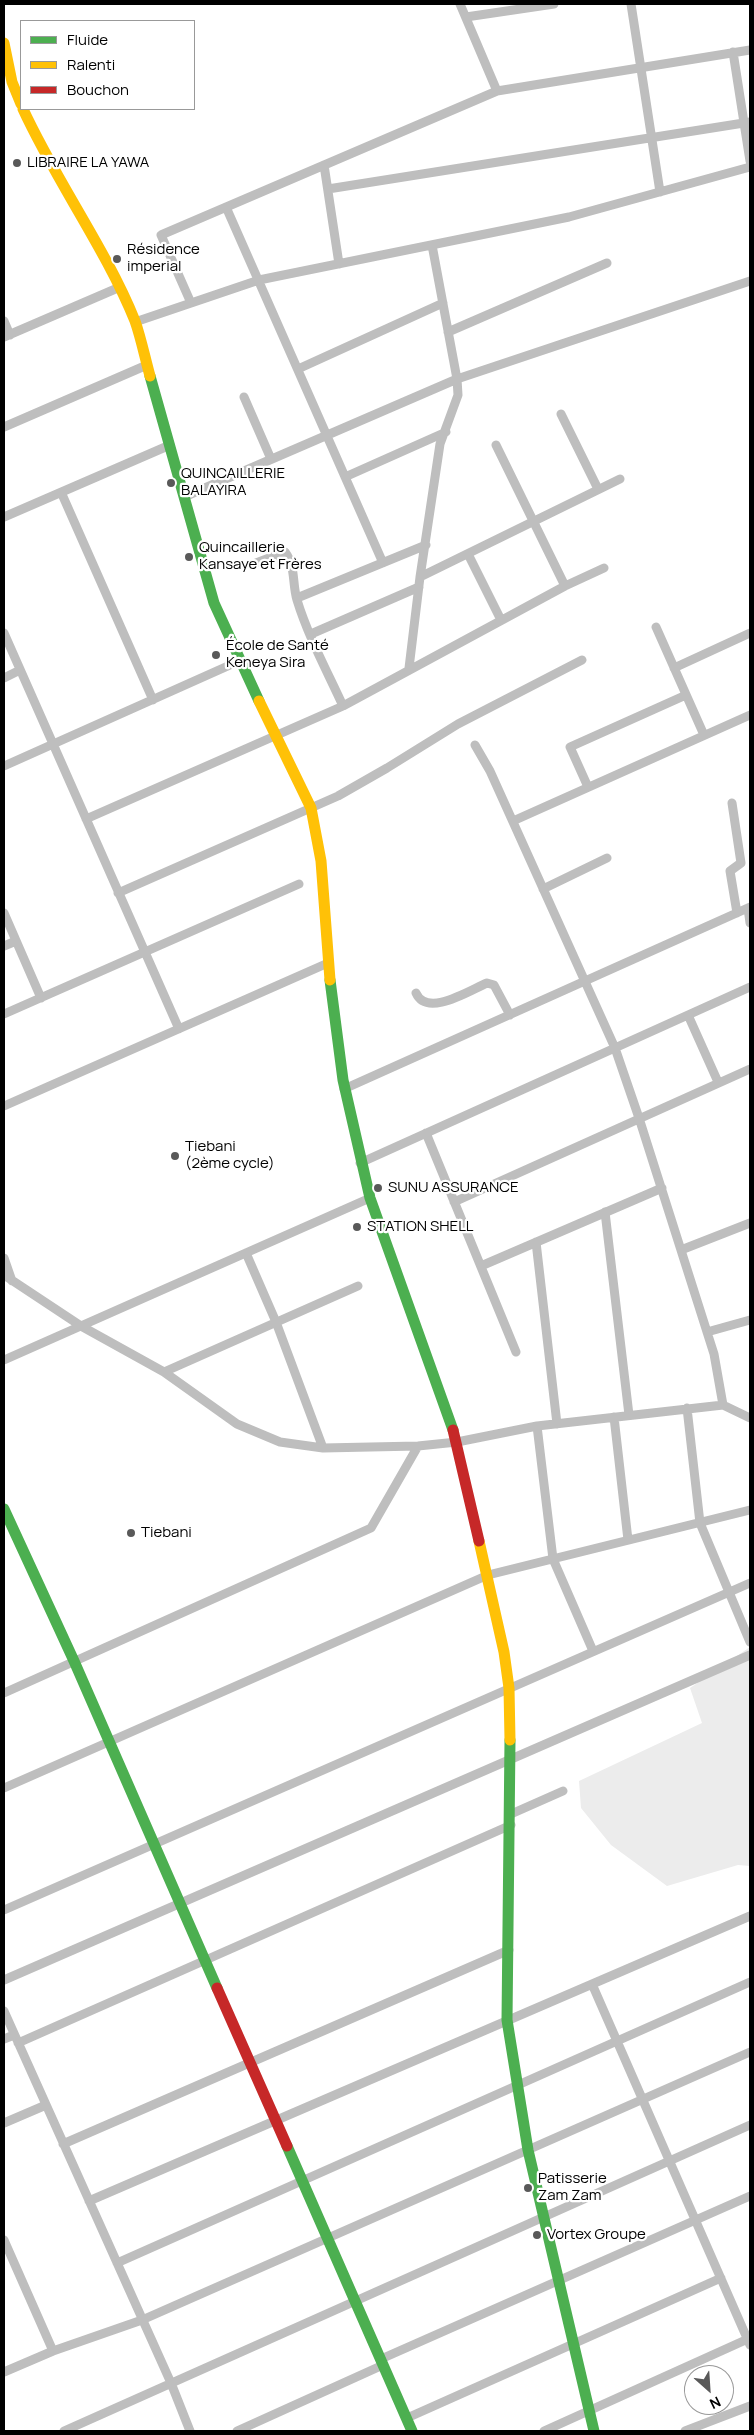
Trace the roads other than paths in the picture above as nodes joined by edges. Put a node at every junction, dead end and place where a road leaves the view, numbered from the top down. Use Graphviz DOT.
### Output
graph roads {
  1 [pos="460,4"];
  2 [pos="554,4"];
  3 [pos="631,4"];
  4 [pos="466,17"];
  5 [pos="4,48"];
  6 [pos="750,50"];
  7 [pos="733,52"];
  8 [pos="641,68"];
  9 [pos="8,84"];
  10 [pos="497,91"];
  11 [pos="20,102"];
  12 [pos="23,110"];
  13 [pos="747,123"];
  14 [pos="651,138"];
  15 [pos="750,161"];
  16 [pos="324,165"];
  17 [pos="750,167"];
  18 [pos="328,189"];
  19 [pos="660,192"];
  20 [pos="226,207"];
  21 [pos="432,245"];
  22 [pos="607,263"];
  23 [pos="340,264"];
  24 [pos="258,280"];
  25 [pos="750,281"];
  26 [pos="120,287"];
  27 [pos="443,303"];
  28 [pos="190,304"];
  29 [pos="4,321"];
  30 [pos="135,322"];
  31 [pos="448,332"];
  32 [pos="7,336"];
  33 [pos="147,365"];
  34 [pos="298,370"];
  35 [pos="457,379"];
  36 [pos="244,397"];
  37 [pos="561,414"];
  38 [pos="4,427"];
  39 [pos="446,432"];
  40 [pos="327,435"];
  41 [pos="170,445"];
  42 [pos="496,445"];
  43 [pos="270,460"];
  44 [pos="345,477"];
  45 [pos="620,479"];
  46 [pos="598,489"];
  47 [pos="61,492"];
  48 [pos="184,497"];
  49 [pos="4,517"];
  50 [pos="533,522"];
  51 [pos="426,545"];
  52 [pos="468,554"];
  53 [pos="256,563"];
  54 [pos="383,564"];
  55 [pos="604,568"];
  56 [pos="419,582"];
  57 [pos="565,586"];
  58 [pos="297,598"];
  59 [pos="501,620"];
  60 [pos="656,627"];
  61 [pos="4,633"];
  62 [pos="750,633"];
  63 [pos="311,634"];
  64 [pos="582,660"];
  65 [pos="240,661"];
  66 [pos="409,668"];
  67 [pos="674,668"];
  68 [pos="20,670"];
  69 [pos="4,678"];
  70 [pos="686,694"];
  71 [pos="153,700"];
  72 [pos="342,706"];
  73 [pos="750,715"];
  74 [pos="704,735"];
  75 [pos="274,736"];
  76 [pos="53,744"];
  77 [pos="475,745"];
  78 [pos="4,766"];
  79 [pos="588,787"];
  80 [pos="732,803"];
  81 [pos="311,808"];
  82 [pos="86,819"];
  83 [pos="513,821"];
  84 [pos="607,858"];
  85 [pos="750,859"];
  86 [pos="741,863"];
  87 [pos="299,884"];
  88 [pos="543,888"];
  89 [pos="118,893"];
  90 [pos="749,908"];
  91 [pos="4,913"];
  92 [pos="737,913"];
  93 [pos="750,924"];
  94 [pos="16,941"];
  95 [pos="4,946"];
  96 [pos="145,952"];
  97 [pos="328,963"];
  98 [pos="585,982"];
  99 [pos="750,987"];
  100 [pos="416,992"];
  101 [pos="41,998"];
  102 [pos="4,1014"];
  103 [pos="510,1015"];
  104 [pos="688,1015"];
  105 [pos="179,1029"];
  106 [pos="615,1048"];
  107 [pos="750,1069"];
  108 [pos="718,1082"];
  109 [pos="344,1089"];
  110 [pos="4,1106"];
  111 [pos="639,1118"];
  112 [pos="426,1133"];
  113 [pos="360,1162"];
  114 [pos="662,1188"];
  115 [pos="370,1198"];
  116 [pos="454,1202"];
  117 [pos="605,1212"];
  118 [pos="750,1223"];
  119 [pos="536,1242"];
  120 [pos="681,1250"];
  121 [pos="246,1253"];
  122 [pos="4,1258"];
  123 [pos="480,1266"];
  124 [pos="8,1278"];
  125 [pos="358,1286"];
  126 [pos="750,1320"];
  127 [pos="276,1322"];
  128 [pos="81,1326"];
  129 [pos="707,1332"];
  130 [pos="516,1352"];
  131 [pos="4,1360"];
  132 [pos="164,1372"];
  133 [pos="723,1405"];
  134 [pos="687,1408"];
  135 [pos="629,1415"];
  136 [pos="614,1417"];
  137 [pos="750,1418"];
  138 [pos="557,1424"];
  139 [pos="538,1426"];
  140 [pos="456,1442"];
  141 [pos="418,1446"];
  142 [pos="323,1448"];
  143 [pos="4,1510"];
  144 [pos="750,1510"];
  145 [pos="700,1523"];
  146 [pos="628,1540"];
  147 [pos="553,1559"];
  148 [pos="488,1575"];
  149 [pos="750,1582"];
  150 [pos="729,1592"];
  151 [pos="750,1642"];
  152 [pos="593,1651"];
  153 [pos="750,1655"];
  154 [pos="74,1661"];
  155 [pos="509,1688"];
  156 [pos="4,1692"];
  157 [pos="109,1742"];
  158 [pos="510,1759"];
  159 [pos="4,1788"];
  160 [pos="564,1791"];
  161 [pos="511,1820"];
  162 [pos="154,1844"];
  163 [pos="180,1904"];
  164 [pos="4,1910"];
  165 [pos="750,1916"];
  166 [pos="509,1950"];
  167 [pos="205,1961"];
  168 [pos="4,1980"];
  169 [pos="750,1982"];
  170 [pos="592,1984"];
  171 [pos="4,2011"];
  172 [pos="508,2020"];
  173 [pos="4,2039"];
  174 [pos="16,2039"];
  175 [pos="617,2041"];
  176 [pos="750,2052"];
  177 [pos="250,2063"];
  178 [pos="516,2085"];
  179 [pos="643,2099"];
  180 [pos="46,2105"];
  181 [pos="276,2120"];
  182 [pos="4,2123"];
  183 [pos="750,2125"];
  184 [pos="63,2144"];
  185 [pos="528,2150"];
  186 [pos="669,2160"];
  187 [pos="302,2180"];
  188 [pos="750,2196"];
  189 [pos="89,2201"];
  190 [pos="543,2216"];
  191 [pos="696,2220"];
  192 [pos="328,2238"];
  193 [pos="4,2240"];
  194 [pos="117,2263"];
  195 [pos="721,2278"];
  196 [pos="558,2281"];
  197 [pos="355,2300"];
  198 [pos="142,2320"];
  199 [pos="749,2340"];
  200 [pos="573,2344"];
  201 [pos="53,2350"];
  202 [pos="382,2362"];
  203 [pos="4,2372"];
  204 [pos="171,2383"];
  205 [pos="750,2406"];
  206 [pos="589,2411"];
  207 [pos="407,2418"];
  208 [pos="80,2428"];
  209 [pos="64,2431"];
  210 [pos="190,2431"];
  211 [pos="237,2431"];
  212 [pos="412,2431"];
  213 [pos="544,2431"];
  214 [pos="594,2431"];
  215 [pos="685,2431"];
  1 -- 4 [label="street"];
  2 -- 4 [label="street"];
  3 -- 8 [label="street"];
  4 -- 10 [label="street"];
  5 -- 9 [label="main road"];
  6 -- 7 [label="street"];
  7 -- 8 [label="street"];
  7 -- 13 [label="street"];
  8 -- 10 [label="street"];
  8 -- 14 [label="street"];
  9 -- 11 [label="main road"];
  10 -- 16 [label="street"];
  12 -- 26 [label="main road"];
  13 -- 14 [label="street"];
  13 -- 15 [label="street"];
  14 -- 18 [label="street"];
  14 -- 19 [label="street"];
  16 -- 18 [label="street"];
  16 -- 20 [label="street"];
  17 -- 19 [label="street"];
  18 -- 23 [label="street"];
  19 -- 21 [label="street"];
  20 -- 24 [label="street"];
  20 -- 28 [label="street"];
  21 -- 23 [label="street"];
  21 -- 27 [label="street"];
  22 -- 31 [label="street"];
  23 -- 24 [label="street"];
  24 -- 28 [label="street"];
  24 -- 34 [label="street"];
  25 -- 35 [label="street"];
  26 -- 30 [label="main road"];
  26 -- 32 [label="street"];
  27 -- 31 [label="street"];
  27 -- 34 [label="street"];
  28 -- 30 [label="street"];
  29 -- 32 [label="street"];
  30 -- 33 [label="main road"];
  31 -- 35 [label="street"];
  33 -- 38 [label="street"];
  33 -- 41 [label="main road"];
  34 -- 40 [label="street"];
  35 -- 39 [label="street"];
  35 -- 40 [label="street"];
  36 -- 43 [label="street"];
  37 -- 46 [label="street"];
  39 -- 44 [label="street"];
  39 -- 51 [label="street"];
  40 -- 43 [label="street"];
  40 -- 44 [label="street"];
  41 -- 47 [label="street"];
  41 -- 48 [label="main road"];
  42 -- 50 [label="street"];
  43 -- 48 [label="street"];
  44 -- 54 [label="street"];
  45 -- 46 [label="street"];
  46 -- 50 [label="street"];
  47 -- 49 [label="street"];
  47 -- 71 [label="street"];
  48 -- 65 [label="main road"];
  50 -- 52 [label="street"];
  50 -- 57 [label="street"];
  51 -- 54 [label="street"];
  51 -- 56 [label="street"];
  52 -- 56 [label="street"];
  52 -- 59 [label="street"];
  53 -- 58 [label="street"];
  54 -- 58 [label="street"];
  55 -- 57 [label="street"];
  56 -- 63 [label="street"];
  56 -- 66 [label="street"];
  57 -- 59 [label="street"];
  58 -- 63 [label="street"];
  59 -- 66 [label="street"];
  60 -- 67 [label="street"];
  61 -- 68 [label="street"];
  62 -- 67 [label="street"];
  63 -- 72 [label="street"];
  64 -- 81 [label="street"];
  65 -- 71 [label="street"];
  65 -- 75 [label="main road"];
  66 -- 72 [label="street"];
  67 -- 70 [label="street"];
  68 -- 69 [label="street"];
  68 -- 76 [label="street"];
  70 -- 74 [label="street"];
  70 -- 79 [label="street"];
  71 -- 76 [label="street"];
  72 -- 75 [label="street"];
  73 -- 74 [label="street"];
  74 -- 79 [label="street"];
  75 -- 81 [label="main road"];
  75 -- 82 [label="street"];
  76 -- 78 [label="street"];
  76 -- 82 [label="street"];
  77 -- 83 [label="street"];
  79 -- 83 [label="street"];
  80 -- 86 [label="street"];
  81 -- 89 [label="street"];
  81 -- 97 [label="main road"];
  82 -- 89 [label="street"];
  83 -- 88 [label="street"];
  84 -- 88 [label="street"];
  85 -- 86 [label="street"];
  86 -- 92 [label="street"];
  87 -- 96 [label="street"];
  88 -- 98 [label="street"];
  89 -- 96 [label="street"];
  90 -- 92 [label="street"];
  90 -- 93 [label="street"];
  91 -- 94 [label="street"];
  92 -- 98 [label="street"];
  94 -- 95 [label="street"];
  94 -- 101 [label="street"];
  96 -- 101 [label="street"];
  96 -- 105 [label="street"];
  97 -- 105 [label="street"];
  97 -- 109 [label="main road"];
  98 -- 103 [label="street"];
  98 -- 106 [label="street"];
  99 -- 104 [label="street"];
  100 -- 103 [label="street"];
  101 -- 102 [label="street"];
  103 -- 109 [label="street"];
  104 -- 106 [label="street"];
  104 -- 108 [label="street"];
  105 -- 110 [label="street"];
  106 -- 111 [label="street"];
  106 -- 112 [label="street"];
  107 -- 108 [label="street"];
  108 -- 111 [label="street"];
  109 -- 113 [label="main road"];
  111 -- 114 [label="street"];
  111 -- 116 [label="street"];
  112 -- 113 [label="street"];
  112 -- 116 [label="street"];
  113 -- 115 [label="main road"];
  114 -- 117 [label="street"];
  114 -- 120 [label="street"];
  115 -- 121 [label="street"];
  115 -- 140 [label="main road"];
  116 -- 123 [label="street"];
  117 -- 119 [label="street"];
  117 -- 135 [label="street"];
  118 -- 120 [label="street"];
  119 -- 123 [label="street"];
  119 -- 138 [label="street"];
  120 -- 129 [label="street"];
  121 -- 127 [label="street"];
  121 -- 128 [label="street"];
  122 -- 124 [label="street"];
  123 -- 130 [label="street"];
  124 -- 128 [label="street"];
  125 -- 127 [label="street"];
  126 -- 129 [label="street"];
  127 -- 132 [label="street"];
  127 -- 142 [label="street"];
  128 -- 131 [label="street"];
  128 -- 132 [label="street"];
  129 -- 133 [label="street"];
  132 -- 142 [label="street"];
  133 -- 134 [label="street"];
  133 -- 137 [label="street"];
  134 -- 135 [label="street"];
  134 -- 145 [label="street"];
  135 -- 136 [label="street"];
  136 -- 138 [label="street"];
  136 -- 146 [label="street"];
  138 -- 139 [label="street"];
  139 -- 140 [label="street"];
  139 -- 147 [label="street"];
  140 -- 141 [label="street"];
  140 -- 148 [label="main road"];
  141 -- 142 [label="street"];
  141 -- 154 [label="street"];
  143 -- 154 [label="main road"];
  144 -- 145 [label="street"];
  145 -- 146 [label="street"];
  145 -- 150 [label="street"];
  146 -- 147 [label="street"];
  147 -- 148 [label="street"];
  147 -- 152 [label="street"];
  148 -- 155 [label="main road"];
  148 -- 157 [label="street"];
  149 -- 150 [label="street"];
  150 -- 151 [label="street"];
  150 -- 152 [label="street"];
  152 -- 155 [label="street"];
  153 -- 158 [label="street"];
  154 -- 156 [label="street"];
  154 -- 157 [label="main road"];
  155 -- 158 [label="main road"];
  155 -- 162 [label="street"];
  157 -- 159 [label="street"];
  157 -- 162 [label="main road"];
  158 -- 161 [label="main road"];
  158 -- 163 [label="street"];
  160 -- 161 [label="street"];
  161 -- 166 [label="main road"];
  161 -- 167 [label="street"];
  162 -- 163 [label="main road"];
  162 -- 164 [label="street"];
  163 -- 167 [label="main road"];
  163 -- 168 [label="street"];
  165 -- 170 [label="street"];
  166 -- 172 [label="main road"];
  166 -- 177 [label="street"];
  167 -- 174 [label="street"];
  167 -- 177 [label="main road"];
  169 -- 175 [label="street"];
  170 -- 172 [label="street"];
  170 -- 175 [label="street"];
  171 -- 174 [label="street"];
  172 -- 178 [label="main road"];
  172 -- 181 [label="street"];
  173 -- 174 [label="street"];
  174 -- 180 [label="street"];
  175 -- 178 [label="street"];
  175 -- 179 [label="street"];
  176 -- 179 [label="street"];
  177 -- 181 [label="main road"];
  177 -- 184 [label="street"];
  178 -- 185 [label="main road"];
  178 -- 187 [label="street"];
  179 -- 185 [label="street"];
  179 -- 186 [label="street"];
  180 -- 182 [label="street"];
  180 -- 184 [label="street"];
  181 -- 187 [label="main road"];
  181 -- 189 [label="street"];
  183 -- 186 [label="street"];
  184 -- 189 [label="street"];
  185 -- 190 [label="main road"];
  185 -- 192 [label="street"];
  186 -- 190 [label="street"];
  186 -- 191 [label="street"];
  187 -- 192 [label="main road"];
  187 -- 194 [label="street"];
  188 -- 191 [label="street"];
  189 -- 194 [label="street"];
  190 -- 196 [label="main road"];
  190 -- 197 [label="street"];
  191 -- 195 [label="street"];
  191 -- 196 [label="street"];
  192 -- 197 [label="main road"];
  192 -- 198 [label="street"];
  193 -- 201 [label="street"];
  194 -- 198 [label="street"];
  195 -- 199 [label="street"];
  195 -- 200 [label="street"];
  196 -- 200 [label="main road"];
  196 -- 202 [label="street"];
  197 -- 202 [label="main road"];
  197 -- 204 [label="street"];
  198 -- 201 [label="street"];
  198 -- 204 [label="street"];
  199 -- 206 [label="street"];
  200 -- 206 [label="main road"];
  200 -- 207 [label="street"];
  201 -- 203 [label="street"];
  202 -- 207 [label="main road"];
  202 -- 211 [label="street"];
  204 -- 208 [label="street"];
  204 -- 210 [label="street"];
  205 -- 215 [label="street"];
  206 -- 213 [label="street"];
  206 -- 214 [label="main road"];
  207 -- 212 [label="main road"];
  208 -- 209 [label="street"];
}
